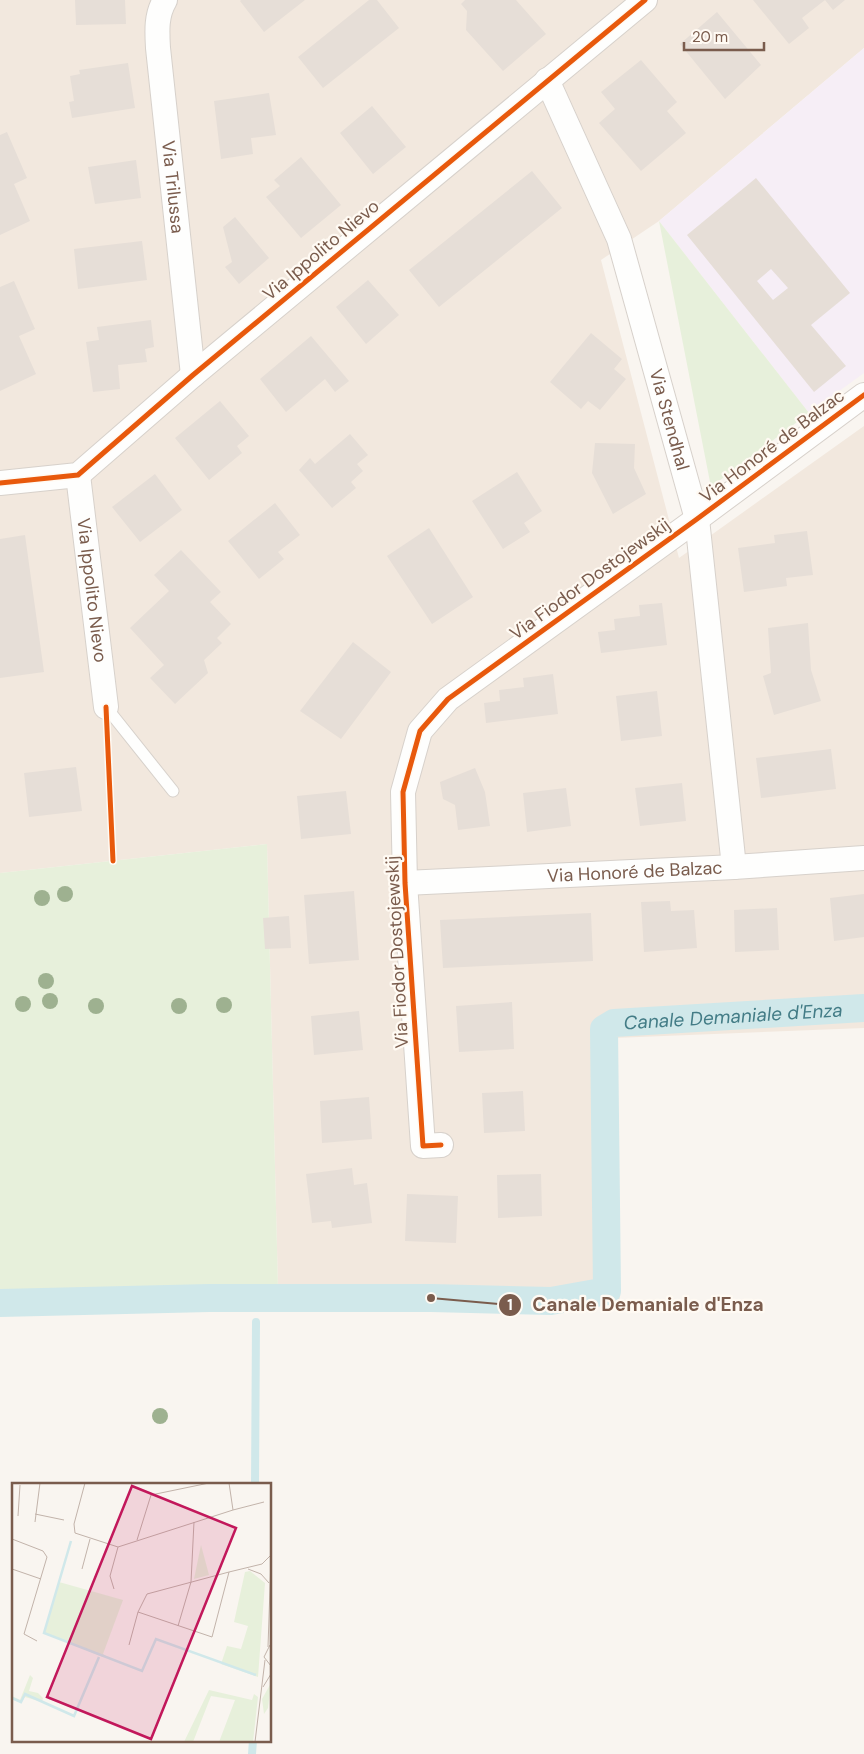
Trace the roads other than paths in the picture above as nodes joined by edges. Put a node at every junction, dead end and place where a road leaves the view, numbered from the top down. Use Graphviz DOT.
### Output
graph roads {
  1 [pos="165,0"];
  2 [pos="644,0"];
  3 [pos="547,80"];
  4 [pos="193,375"];
  5 [pos="864,395"];
  6 [pos="78,475"];
  7 [pos="0,482"];
  8 [pos="697,519"];
  9 [pos="106,707"];
  10 [pos="173,791"];
  11 [pos="864,858"];
  12 [pos="734,867"];
  13 [pos="405,884"];
  14 [pos="441,1145"];
  1 -- 4 [label="street, Via Trilussa"];
  2 -- 3 [label="street, Via Ippolito Nievo"];
  3 -- 4 [label="street, Via Ippolito Nievo"];
  3 -- 8 [label="street, Via Stendhal"];
  4 -- 6 [label="street, Via Ippolito Nievo"];
  5 -- 8 [label="street, Via Honoré de Balzac"];
  6 -- 7 [label="street"];
  6 -- 9 [label="street, Via Ippolito Nievo"];
  8 -- 12 [label="street, Via Stendhal"];
  8 -- 13 [label="street, Via Fiodor Dostojewskij"];
  9 -- 10 [label="lane"];
  11 -- 12 [label="street, Via Honoré de Balzac"];
  12 -- 13 [label="street, Via Honoré de Balzac"];
  13 -- 14 [label="street, Via Fiodor Dostojewskij"];
}
